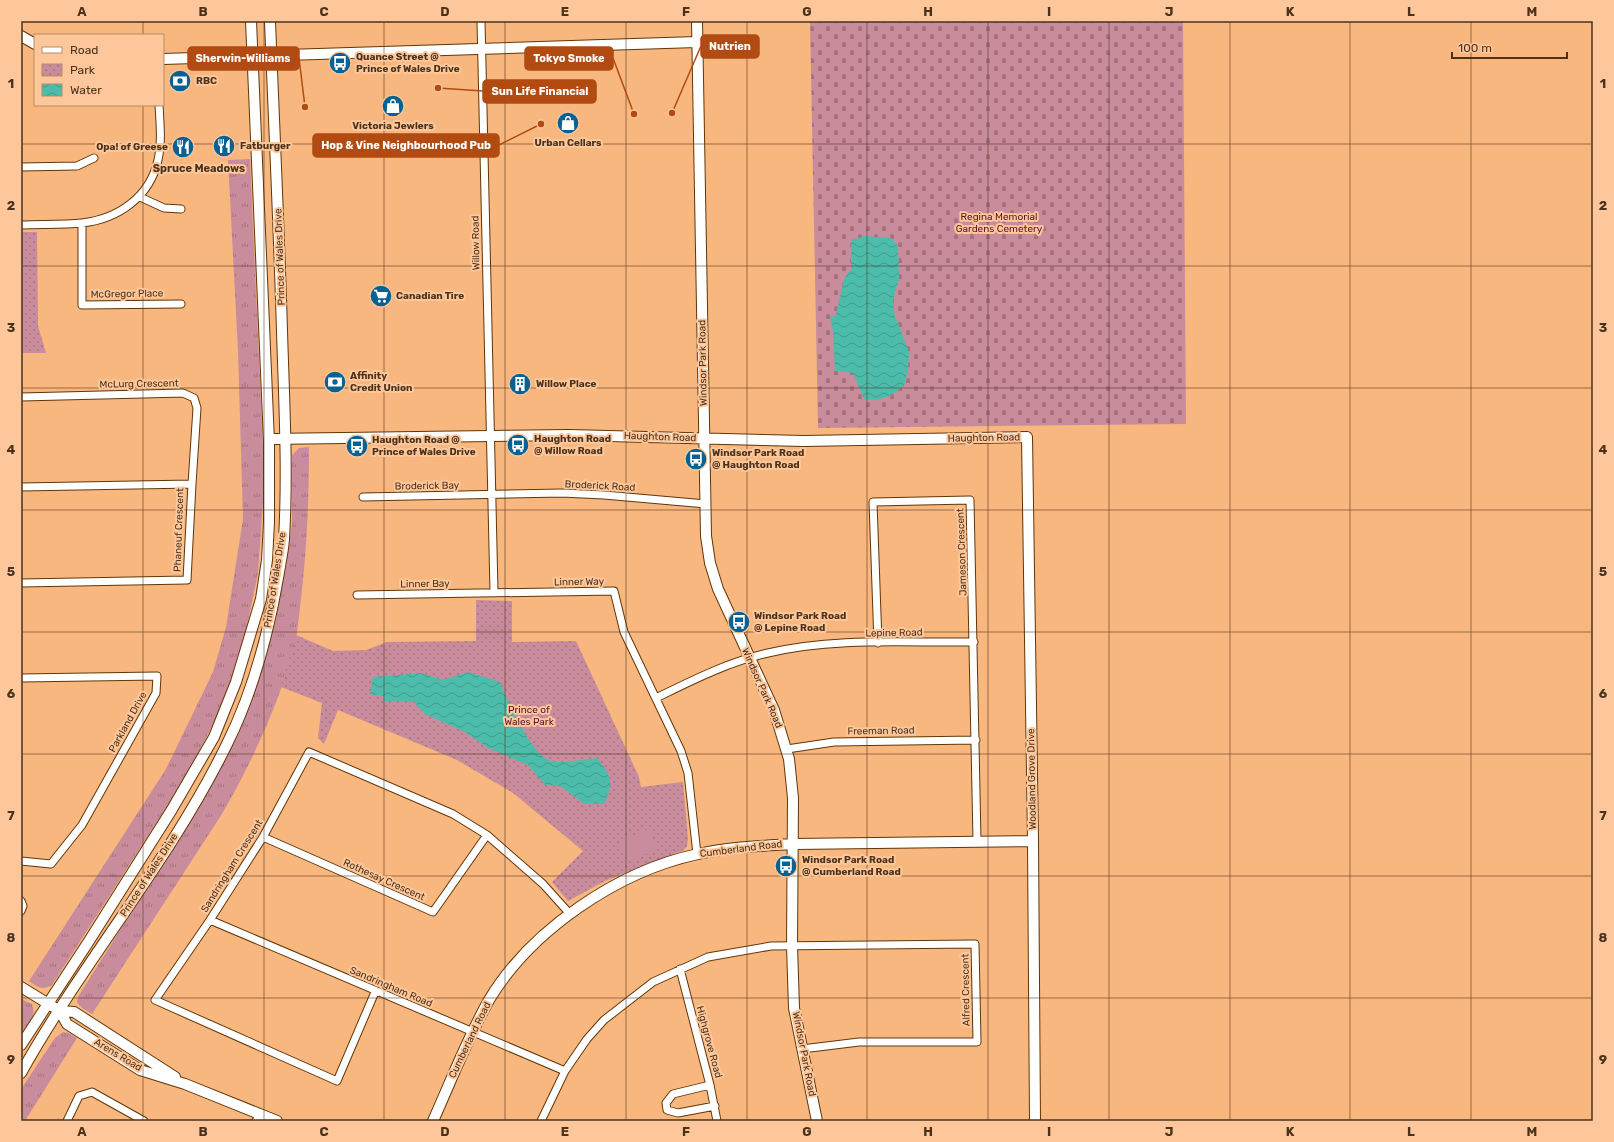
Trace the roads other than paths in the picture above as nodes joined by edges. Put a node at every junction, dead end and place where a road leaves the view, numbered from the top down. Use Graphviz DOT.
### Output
graph roads {
  1 [pos="251,21"];
  2 [pos="270,21"];
  3 [pos="481,21"];
  4 [pos="697,21"];
  5 [pos="21,36"];
  6 [pos="698,42"];
  7 [pos="34,43"];
  8 [pos="482,49"];
  9 [pos="272,55"];
  10 [pos="252,56"];
  11 [pos="164,59"];
  12 [pos="160,106"];
  13 [pos="94,158"];
  14 [pos="21,167"];
  15 [pos="140,197"];
  16 [pos="181,209"];
  17 [pos="82,223"];
  18 [pos="21,224"];
  19 [pos="181,304"];
  20 [pos="21,397"];
  21 [pos="491,436"];
  22 [pos="1028,437"];
  23 [pos="285,438"];
  24 [pos="269,439"];
  25 [pos="704,439"];
  26 [pos="192,484"];
  27 [pos="21,487"];
  28 [pos="492,494"];
  29 [pos="363,497"];
  30 [pos="706,504"];
  31 [pos="21,583"];
  32 [pos="494,592"];
  33 [pos="357,595"];
  34 [pos="974,642"];
  35 [pos="878,643"];
  36 [pos="749,658"];
  37 [pos="21,678"];
  38 [pos="656,698"];
  39 [pos="976,740"];
  40 [pos="787,749"];
  41 [pos="487,835"];
  42 [pos="263,837"];
  43 [pos="977,841"];
  44 [pos="1033,841"];
  45 [pos="794,844"];
  46 [pos="697,854"];
  47 [pos="21,862"];
  48 [pos="21,900"];
  49 [pos="21,912"];
  50 [pos="570,914"];
  51 [pos="210,920"];
  52 [pos="792,946"];
  53 [pos="680,969"];
  54 [pos="21,987"];
  55 [pos="375,992"];
  56 [pos="47,1003"];
  57 [pos="60,1011"];
  58 [pos="473,1032"];
  59 [pos="21,1045"];
  60 [pos="802,1049"];
  61 [pos="565,1071"];
  62 [pos="21,1074"];
  63 [pos="710,1085"];
  64 [pos="715,1106"];
  65 [pos="258,1117"];
  66 [pos="67,1121"];
  67 [pos="144,1121"];
  68 [pos="277,1121"];
  69 [pos="433,1121"];
  70 [pos="541,1121"];
  71 [pos="717,1121"];
  72 [pos="817,1121"];
  73 [pos="1034,1121"];
  1 -- 10 [label="street, Prince of Wales Drive"];
  2 -- 9 [label="street, Prince of Wales Drive"];
  3 -- 8 [label="street"];
  4 -- 6 [label="street, Windsor Park Road"];
  5 -- 7 [label="street"];
  6 -- 8 [label="street"];
  6 -- 25 [label="street, Windsor Park Road"];
  8 -- 9 [label="street"];
  8 -- 21 [label="street, Willow Road"];
  9 -- 10 [label="street"];
  9 -- 23 [label="street, Prince of Wales Drive"];
  10 -- 11 [label="street"];
  10 -- 24 [label="street, Prince of Wales Drive"];
  12 -- 15 [label="street"];
  13 -- 14 [label="street"];
  15 -- 16 [label="street"];
  15 -- 17 [label="street"];
  17 -- 18 [label="street"];
  17 -- 19 [label="street, McGregor Place"];
  20 -- 26 [label="street, McLurg Crescent"];
  21 -- 23 [label="street, Haughton Road"];
  21 -- 25 [label="street, Haughton Road"];
  21 -- 28 [label="street"];
  22 -- 25 [label="street, Haughton Road"];
  22 -- 44 [label="street, Woodland Grove Drive"];
  23 -- 24 [label="street, Haughton Road"];
  23 -- 57 [label="street, Prince of Wales Drive"];
  24 -- 56 [label="street, Prince of Wales Drive"];
  25 -- 30 [label="street, Windsor Park Road"];
  26 -- 27 [label="street, Phaneuf Crescent"];
  26 -- 31 [label="street, Phaneuf Crescent"];
  28 -- 29 [label="street, Broderick Bay"];
  28 -- 30 [label="street, Broderick Road"];
  28 -- 32 [label="street"];
  30 -- 36 [label="street, Windsor Park Road"];
  32 -- 33 [label="street, Linner Bay"];
  32 -- 38 [label="street, Linner Way"];
  34 -- 35 [label="street, Lepine Road"];
  34 -- 35 [label="street, Jameson Crescent"];
  34 -- 39 [label="street, Jameson Crescent"];
  35 -- 36 [label="street, Lepine Road"];
  36 -- 38 [label="street, Lepine Road"];
  36 -- 40 [label="street, Windsor Park Road"];
  37 -- 47 [label="street, Parkland Drive"];
  38 -- 46 [label="street, Linner Way"];
  39 -- 40 [label="street, Freeman Road"];
  39 -- 43 [label="street, Jameson Crescent"];
  40 -- 45 [label="street, Windsor Park Road"];
  41 -- 42 [label="street, Rothesay Crescent"];
  41 -- 42 [label="street, Sandringham Crescent"];
  41 -- 50 [label="street, Sandringham Crescent"];
  42 -- 51 [label="street, Sandringham Crescent"];
  43 -- 44 [label="street, Cumberland Road"];
  43 -- 45 [label="street, Cumberland Road"];
  44 -- 73 [label="street, Woodland Grove Drive"];
  45 -- 46 [label="street, Cumberland Road"];
  45 -- 52 [label="street, Windsor Park Road"];
  46 -- 50 [label="street, Cumberland Road"];
  48 -- 49 [label="street"];
  50 -- 58 [label="street, Cumberland Road"];
  51 -- 55 [label="street, Sandringham Road"];
  51 -- 55 [label="street, Sandringham Crescent"];
  52 -- 53 [label="street"];
  52 -- 60 [label="street, Windsor Park Road"];
  52 -- 60 [label="street, Alfred Crescent"];
  53 -- 61 [label="street"];
  53 -- 63 [label="street, Highgrove Road"];
  54 -- 56 [label="street, Arens Road"];
  55 -- 58 [label="street, Sandringham Road"];
  56 -- 57 [label="street, Arens Road"];
  56 -- 59 [label="street, Prince of Wales Drive"];
  57 -- 62 [label="street, Prince of Wales Drive"];
  57 -- 65 [label="street, Arens Road"];
  58 -- 61 [label="street, Sandringham Road"];
  58 -- 69 [label="street, Cumberland Road"];
  60 -- 72 [label="street, Windsor Park Road"];
  61 -- 70 [label="street"];
  63 -- 64 [label="street, Highgrove Road"];
  63 -- 64 [label="street"];
  64 -- 71 [label="street, Highgrove Road"];
  65 -- 68 [label="street, Arens Road"];
  66 -- 67 [label="street"];
}
